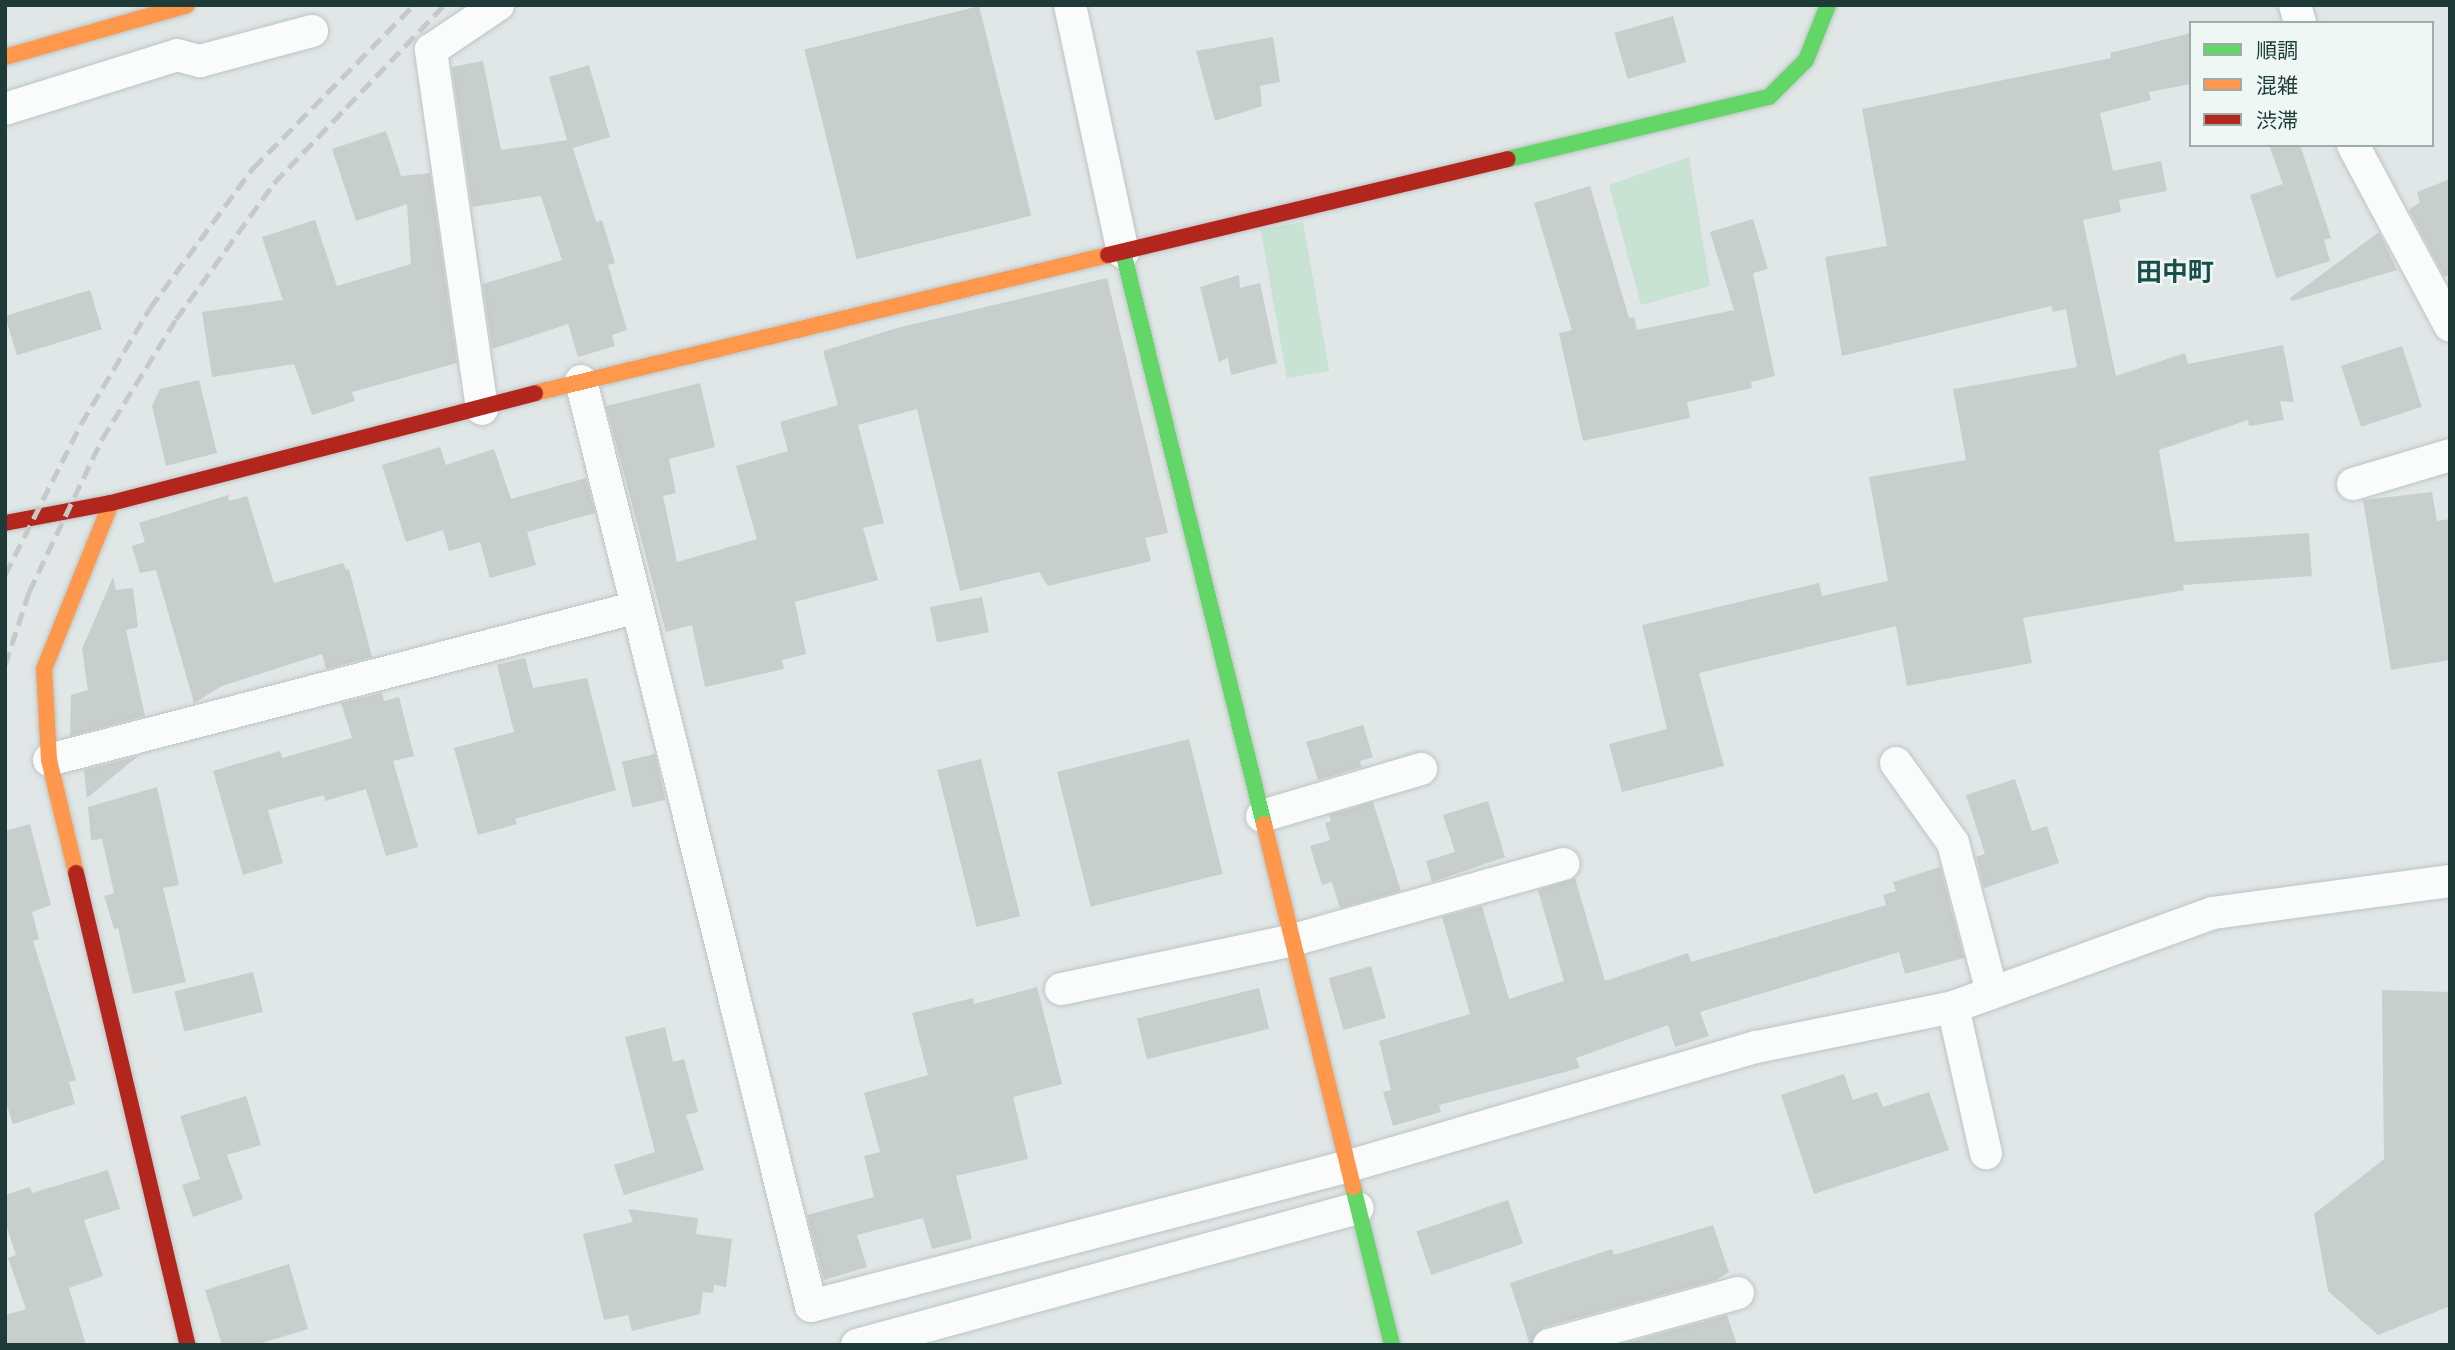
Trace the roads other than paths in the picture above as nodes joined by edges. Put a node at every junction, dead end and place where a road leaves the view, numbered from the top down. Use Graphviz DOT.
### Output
graph roads {
  1 [pos="187,5"];
  2 [pos="498,5"];
  3 [pos="1070,5"];
  4 [pos="1828,5"];
  5 [pos="312,31"];
  6 [pos="5,57"];
  7 [pos="5,109"];
  8 [pos="2354,147"];
  9 [pos="1123,252"];
  10 [pos="2450,326"];
  11 [pos="581,382"];
  12 [pos="482,408"];
  13 [pos="2450,455"];
  14 [pos="2353,484"];
  15 [pos="111,503"];
  16 [pos="5,523"];
  17 [pos="634,608"];
  18 [pos="49,761"];
  19 [pos="1896,763"];
  20 [pos="1421,769"];
  21 [pos="1262,816"];
  22 [pos="1564,864"];
  23 [pos="2450,881"];
  24 [pos="1293,940"];
  25 [pos="1062,989"];
  26 [pos="1992,993"];
  27 [pos="1953,1007"];
  28 [pos="1986,1153"];
  29 [pos="1349,1166"];
  30 [pos="1358,1208"];
  31 [pos="1738,1293"];
  32 [pos="188,1345"];
  33 [pos="857,1345"];
  34 [pos="1392,1345"];
  35 [pos="1549,1345"];
  1 -- 6 [label="street"];
  2 -- 12 [label="street"];
  3 -- 9 [label="street"];
  4 -- 9 [label="street"];
  5 -- 7 [label="street"];
  8 -- 10 [label="street"];
  9 -- 11 [label="street"];
  9 -- 21 [label="street"];
  11 -- 12 [label="street"];
  11 -- 17 [label="street"];
  12 -- 15 [label="street"];
  13 -- 14 [label="street"];
  15 -- 16 [label="street"];
  15 -- 18 [label="street"];
  17 -- 18 [label="street"];
  17 -- 29 [label="street"];
  18 -- 32 [label="street"];
  19 -- 26 [label="street"];
  20 -- 21 [label="street"];
  21 -- 24 [label="street"];
  22 -- 24 [label="street"];
  23 -- 26 [label="street"];
  24 -- 25 [label="street"];
  24 -- 29 [label="street"];
  26 -- 27 [label="street"];
  27 -- 28 [label="street"];
  27 -- 29 [label="street"];
  29 -- 30 [label="street"];
  30 -- 33 [label="street"];
  30 -- 34 [label="street"];
  31 -- 35 [label="street"];
}
